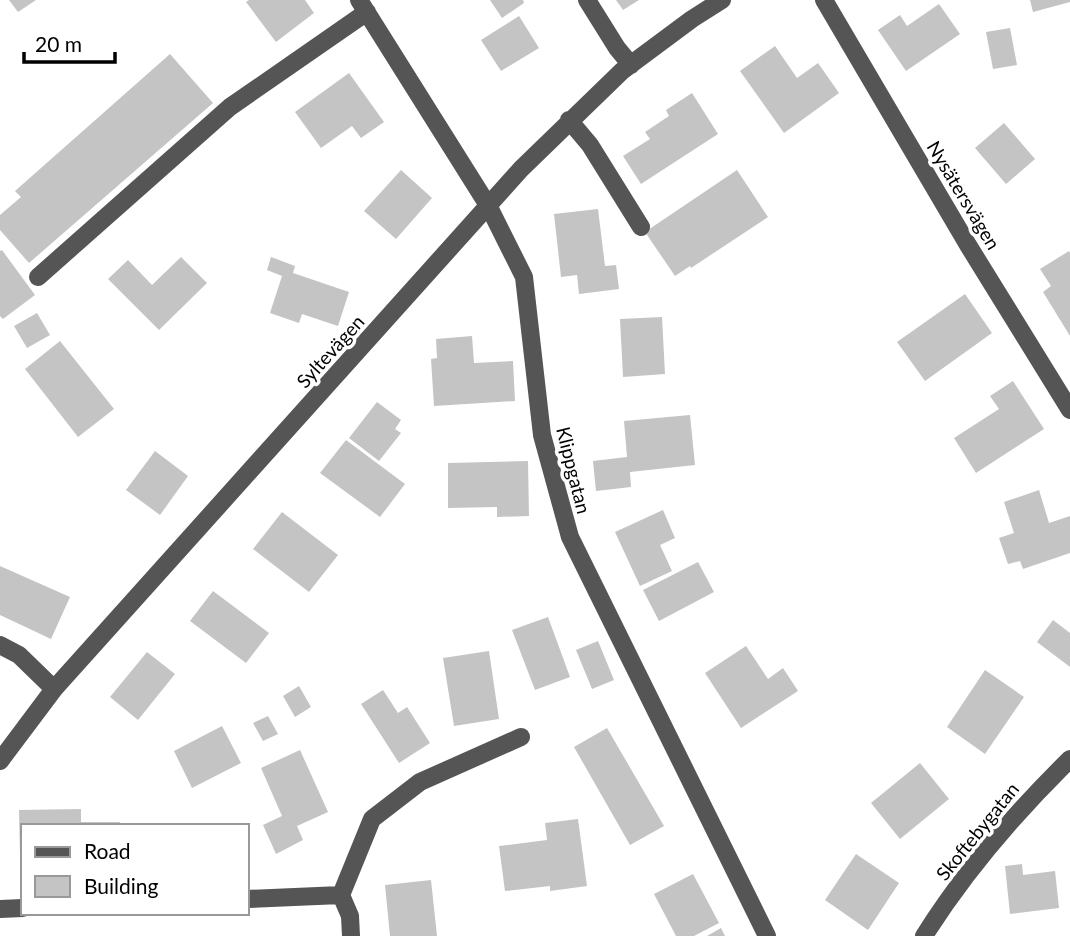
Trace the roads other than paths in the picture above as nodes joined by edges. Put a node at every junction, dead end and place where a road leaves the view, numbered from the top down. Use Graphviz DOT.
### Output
graph roads {
  1 [pos="587,0"];
  2 [pos="722,0"];
  3 [pos="824,0"];
  4 [pos="363,6"];
  5 [pos="631,65"];
  6 [pos="569,120"];
  7 [pos="489,206"];
  8 [pos="641,227"];
  9 [pos="38,277"];
  10 [pos="1069,408"];
  11 [pos="0,645"];
  12 [pos="54,689"];
  13 [pos="521,737"];
  14 [pos="1070,759"];
  15 [pos="0,761"];
  16 [pos="341,895"];
  17 [pos="248,899"];
  18 [pos="21,908"];
  19 [pos="0,909"];
  20 [pos="351,936"];
  21 [pos="767,936"];
  22 [pos="924,936"];
  1 -- 5 [label="street"];
  2 -- 5 [label="street, Syltevägen"];
  3 -- 10 [label="street, Nysätersvägen"];
  4 -- 7 [label="street, Klippgatan"];
  4 -- 9 [label="street, Klippgatan"];
  5 -- 6 [label="street, Syltevägen"];
  6 -- 7 [label="street, Syltevägen"];
  6 -- 8 [label="street"];
  7 -- 12 [label="street, Syltevägen"];
  7 -- 21 [label="street, Klippgatan"];
  11 -- 12 [label="street"];
  12 -- 15 [label="street, Syltevägen"];
  13 -- 16 [label="street"];
  14 -- 22 [label="street, Skoftebygatan"];
  16 -- 17 [label="street"];
  16 -- 20 [label="street"];
  18 -- 19 [label="street"];
}
